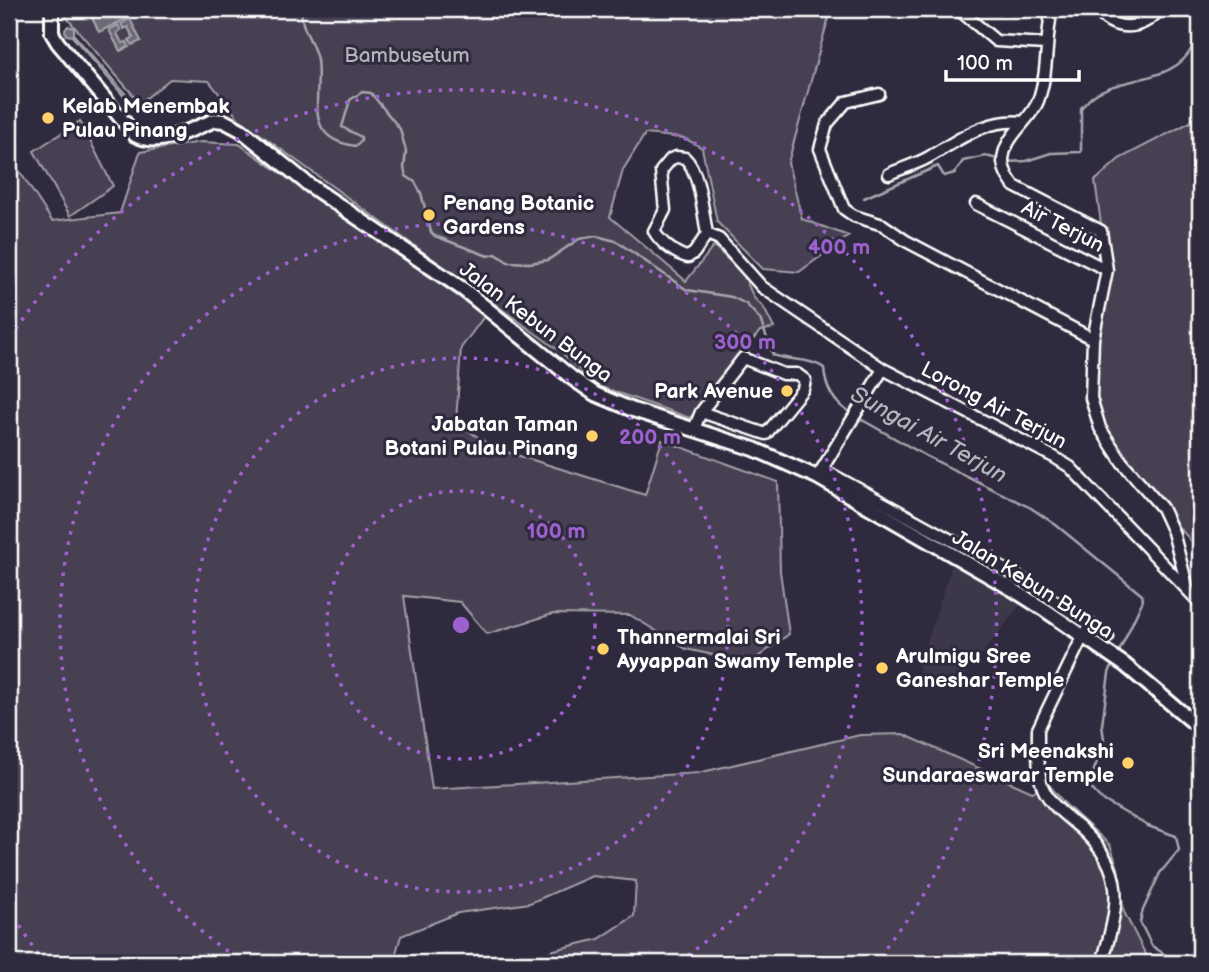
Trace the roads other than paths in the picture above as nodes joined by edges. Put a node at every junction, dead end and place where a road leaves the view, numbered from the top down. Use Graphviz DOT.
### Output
graph roads {
  1 [pos="958,9"];
  2 [pos="1052,9"];
  3 [pos="1096,9"];
  4 [pos="1160,9"];
  5 [pos="54,10"];
  6 [pos="1046,44"];
  7 [pos="879,94"];
  8 [pos="1024,122"];
  9 [pos="889,174"];
  10 [pos="976,204"];
  11 [pos="707,233"];
  12 [pos="1107,270"];
  13 [pos="1093,338"];
  14 [pos="883,369"];
  15 [pos="701,412"];
  16 [pos="694,429"];
  17 [pos="819,473"];
  18 [pos="1188,590"];
  19 [pos="1200,603"];
  20 [pos="1092,625"];
  21 [pos="1083,636"];
  22 [pos="1108,637"];
  23 [pos="1200,728"];
  24 [pos="1102,963"];
  1 -- 6 [label="street"];
  2 -- 6 [label="street"];
  3 -- 4 [label="street"];
  5 -- 16 [label="street, Jalan Kebun Bunga"];
  6 -- 8 [label="street"];
  7 -- 13 [label="street"];
  8 -- 9 [label="street"];
  8 -- 12 [label="street"];
  10 -- 12 [label="street, Air Terjun"];
  11 -- 11 [label="street"];
  11 -- 14 [label="street, Lorong Air Terjun"];
  12 -- 13 [label="street, Air Terjun"];
  13 -- 18 [label="street, Air Terjun"];
  14 -- 17 [label="street"];
  14 -- 18 [label="street, Lorong Air Terjun"];
  15 -- 15 [label="street"];
  15 -- 16 [label="street"];
  16 -- 17 [label="street, Jalan Kebun Bunga"];
  17 -- 20 [label="street"];
  17 -- 21 [label="street, Jalan Kebun Bunga"];
  18 -- 19 [label="street, Lorong Air Terjun"];
  20 -- 21 [label="street"];
  20 -- 22 [label="street"];
  21 -- 23 [label="street, Jalan Kebun Bunga"];
  21 -- 24 [label="street"];
}
